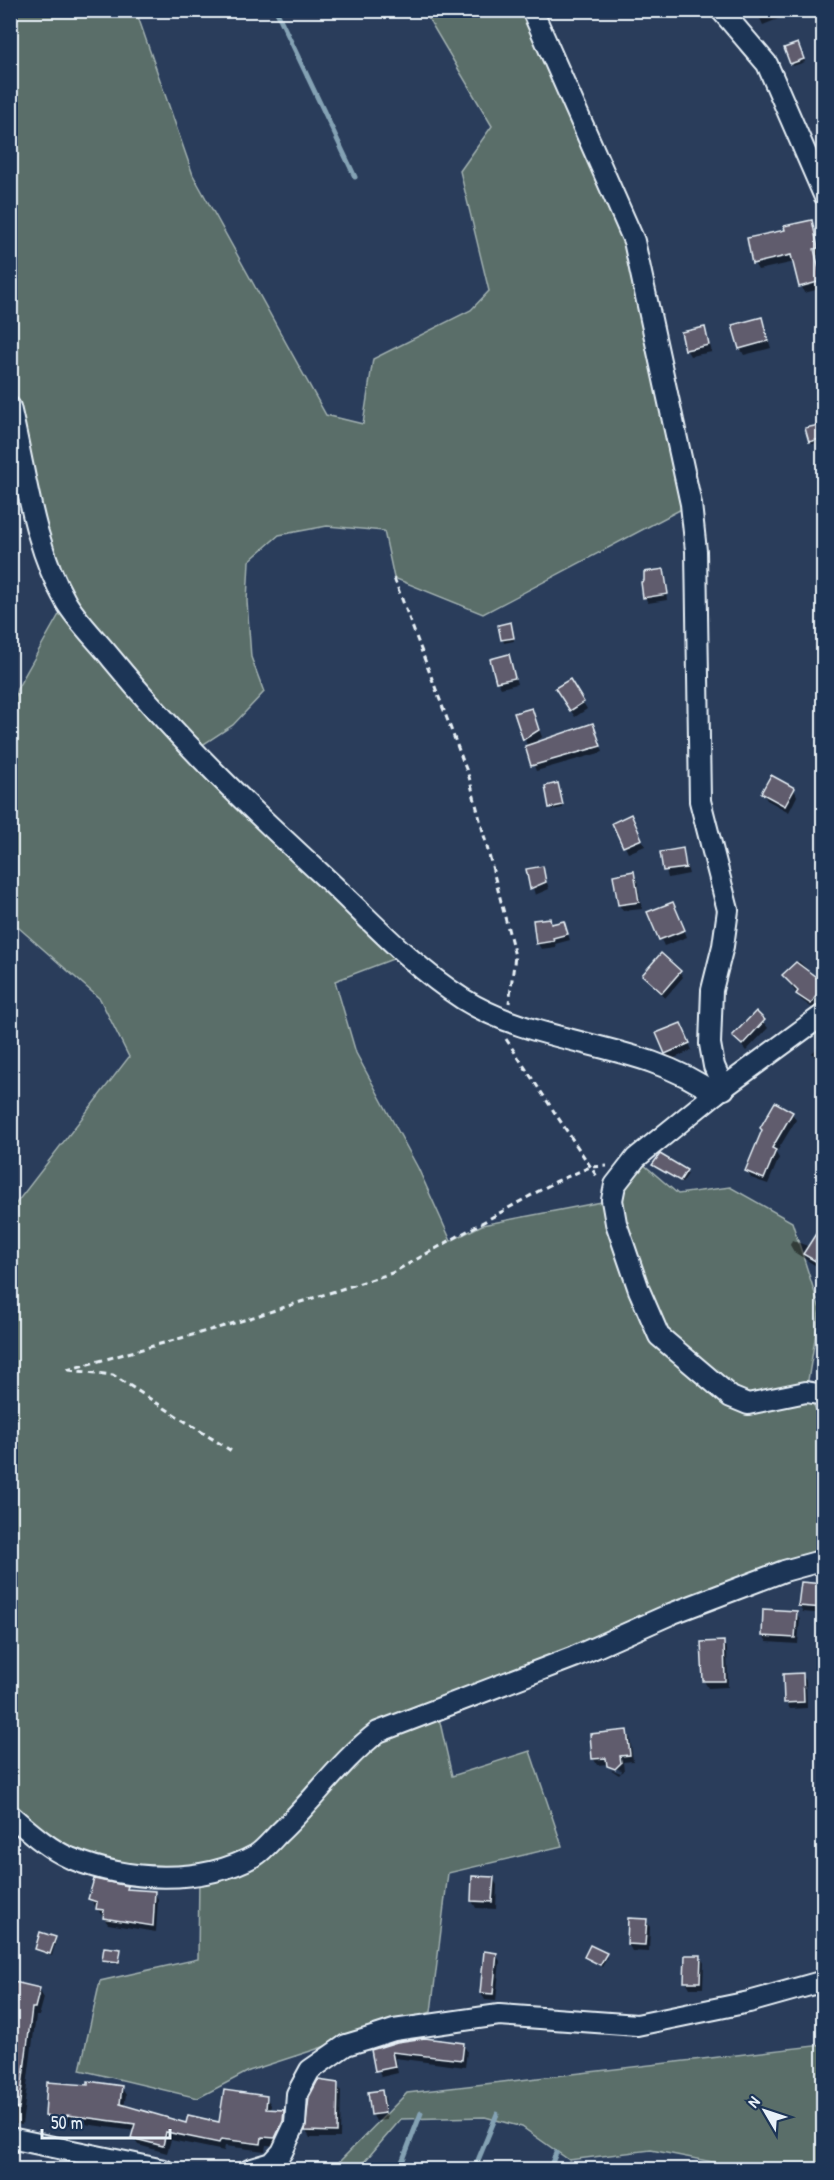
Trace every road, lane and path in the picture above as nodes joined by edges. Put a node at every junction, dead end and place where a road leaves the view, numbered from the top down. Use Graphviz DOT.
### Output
graph roads {
  1 [pos="532,10"];
  2 [pos="721,10"];
  3 [pos="824,195"];
  4 [pos="10,407"];
  5 [pos="394,578"];
  6 [pos="824,1014"];
  7 [pos="504,1018"];
  8 [pos="719,1092"];
  9 [pos="630,1165"];
  10 [pos="590,1167"];
  11 [pos="612,1200"];
  12 [pos="824,1395"];
  13 [pos="233,1452"];
  14 [pos="824,1560"];
  15 [pos="10,1815"];
  16 [pos="824,1981"];
  17 [pos="10,2138"];
  18 [pos="164,2169"];
  19 [pos="249,2169"];
  1 -- 8 [label="street"];
  2 -- 3 [label="street"];
  4 -- 7 [label="street"];
  5 -- 7 [label="path"];
  6 -- 8 [label="street"];
  7 -- 8 [label="street"];
  7 -- 10 [label="path"];
  8 -- 9 [label="street"];
  9 -- 10 [label="path"];
  9 -- 11 [label="street"];
  10 -- 11 [label="path"];
  10 -- 13 [label="path"];
  11 -- 12 [label="street"];
  14 -- 15 [label="street"];
  16 -- 19 [label="street"];
  17 -- 18 [label="street"];
}
